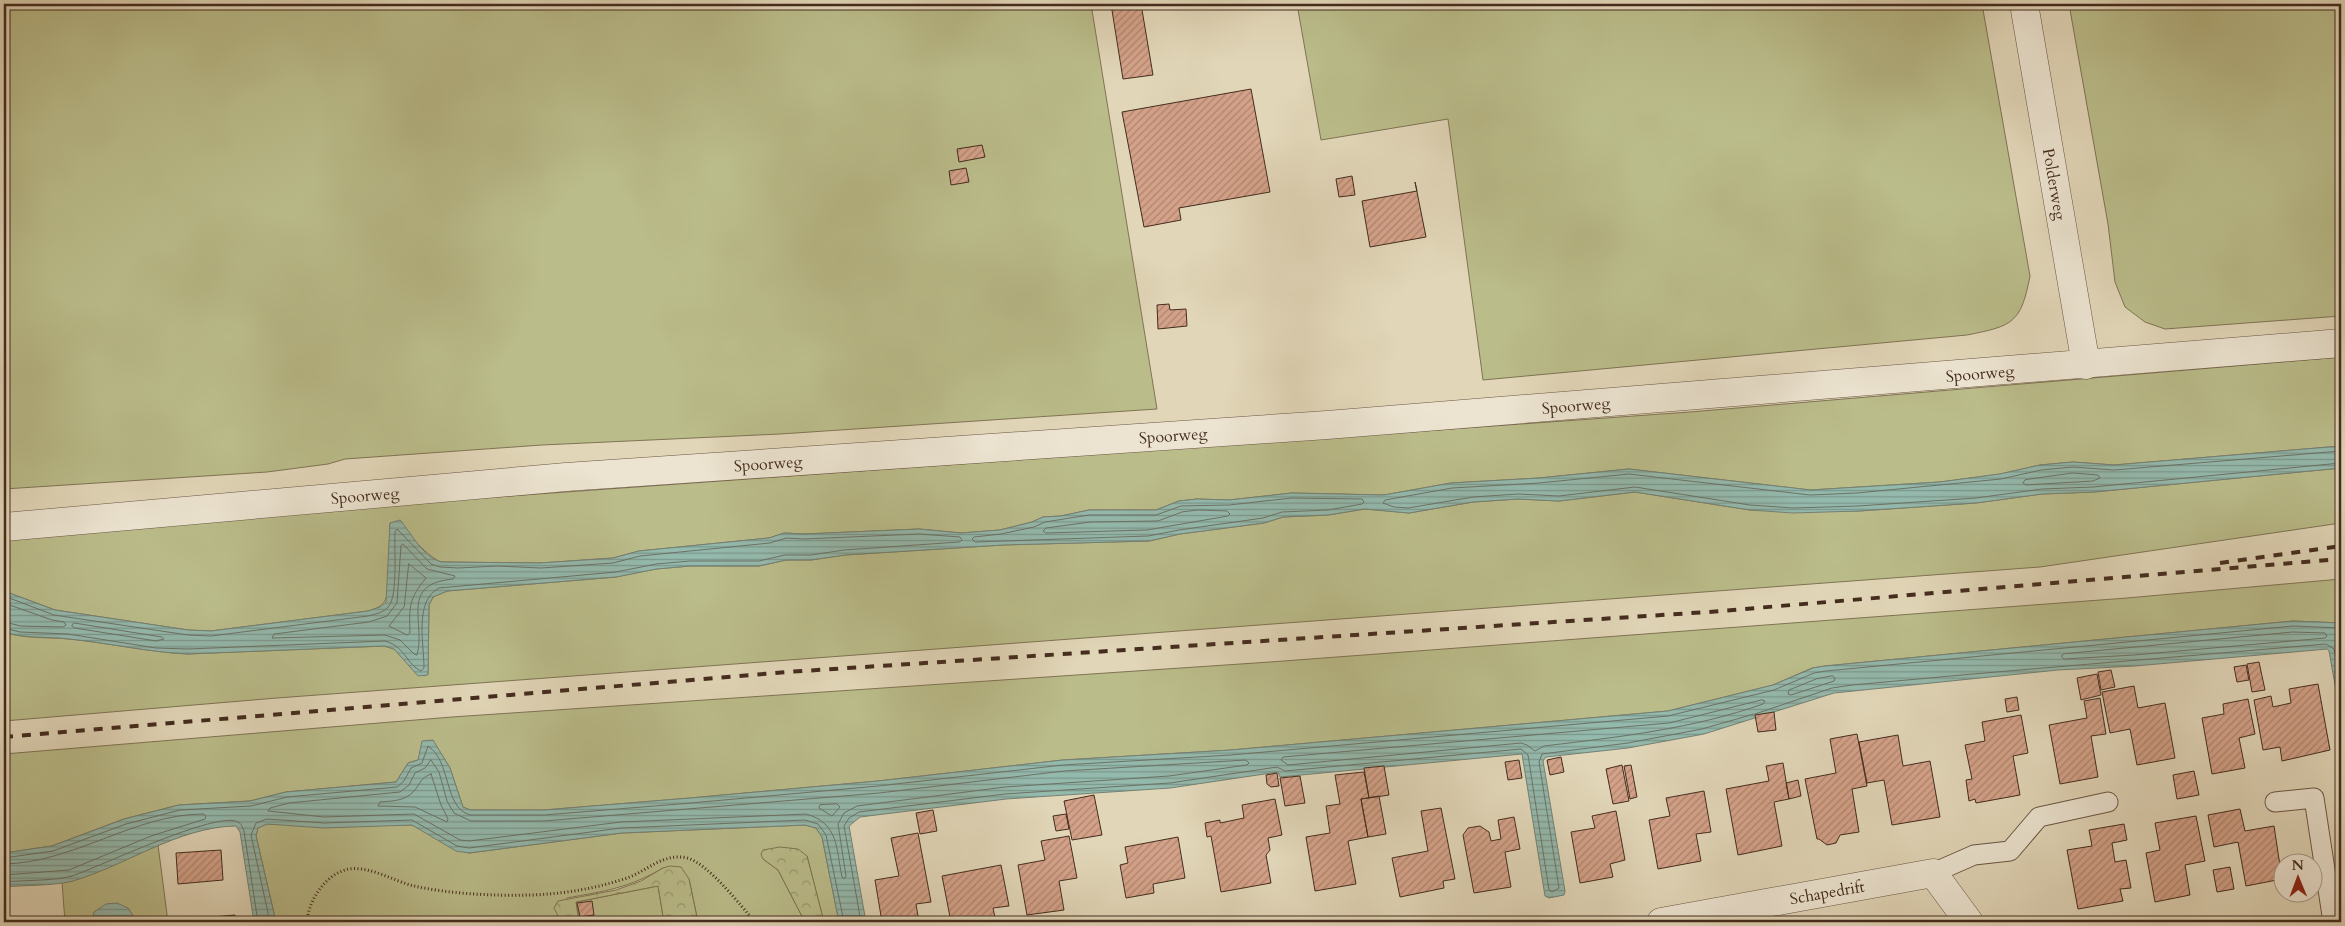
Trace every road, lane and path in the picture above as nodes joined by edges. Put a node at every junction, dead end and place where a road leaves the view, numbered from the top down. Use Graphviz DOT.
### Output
graph roads {
  1 [pos="2024,4"];
  2 [pos="2341,343"];
  3 [pos="2086,365"];
  4 [pos="4,527"];
  5 [pos="2108,802"];
  6 [pos="2275,802"];
  7 [pos="1933,874"];
  8 [pos="2341,921"];
  9 [pos="307,922"];
  10 [pos="755,922"];
  11 [pos="1661,922"];
  12 [pos="1969,922"];
  13 [pos="2334,922"];
  1 -- 3 [label="street, Polderweg"];
  2 -- 3 [label="street, Spoorweg"];
  3 -- 4 [label="street, Spoorweg"];
  5 -- 7 [label="lane"];
  6 -- 13 [label="lane"];
  7 -- 11 [label="street, Schapedrift"];
  7 -- 12 [label="street"];
  8 -- 13 [label="street"];
  9 -- 10 [label="path"];
}
